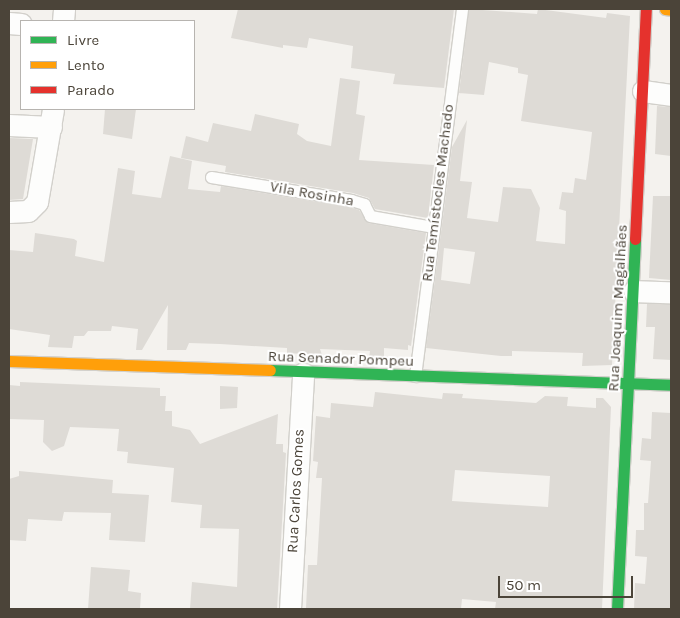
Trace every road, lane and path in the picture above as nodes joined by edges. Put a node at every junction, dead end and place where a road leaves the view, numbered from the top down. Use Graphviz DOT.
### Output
graph roads {
  1 [pos="462,9"];
  2 [pos="646,9"];
  3 [pos="665,9"];
  4 [pos="671,10"];
  5 [pos="643,91"];
  6 [pos="671,95"];
  7 [pos="52,118"];
  8 [pos="9,126"];
  9 [pos="211,177"];
  10 [pos="9,212"];
  11 [pos="434,227"];
  12 [pos="634,291"];
  13 [pos="671,292"];
  14 [pos="9,361"];
  15 [pos="302,373"];
  16 [pos="415,377"];
  17 [pos="628,384"];
  18 [pos="671,386"];
  19 [pos="290,609"];
  20 [pos="617,609"];
  1 -- 11 [label="lane, Rua Temístocles Machado"];
  2 -- 5 [label="street, Rua Joaquim Magalhães"];
  3 -- 4 [label="street"];
  5 -- 6 [label="street"];
  5 -- 12 [label="street, Rua Joaquim Magalhães"];
  7 -- 8 [label="street"];
  7 -- 10 [label="street"];
  9 -- 11 [label="lane, Vila Rosinha"];
  11 -- 16 [label="lane, Rua Temístocles Machado"];
  12 -- 13 [label="street"];
  12 -- 17 [label="street, Rua Joaquim Magalhães"];
  14 -- 15 [label="street, Rua Senador Pompeu"];
  15 -- 16 [label="street, Rua Senador Pompeu"];
  15 -- 19 [label="street, Rua Carlos Gomes"];
  16 -- 17 [label="street, Rua Senador Pompeu"];
  17 -- 18 [label="street, Rua Senador Pompeu"];
  17 -- 20 [label="street, Rua Joaquim Magalhães"];
}
